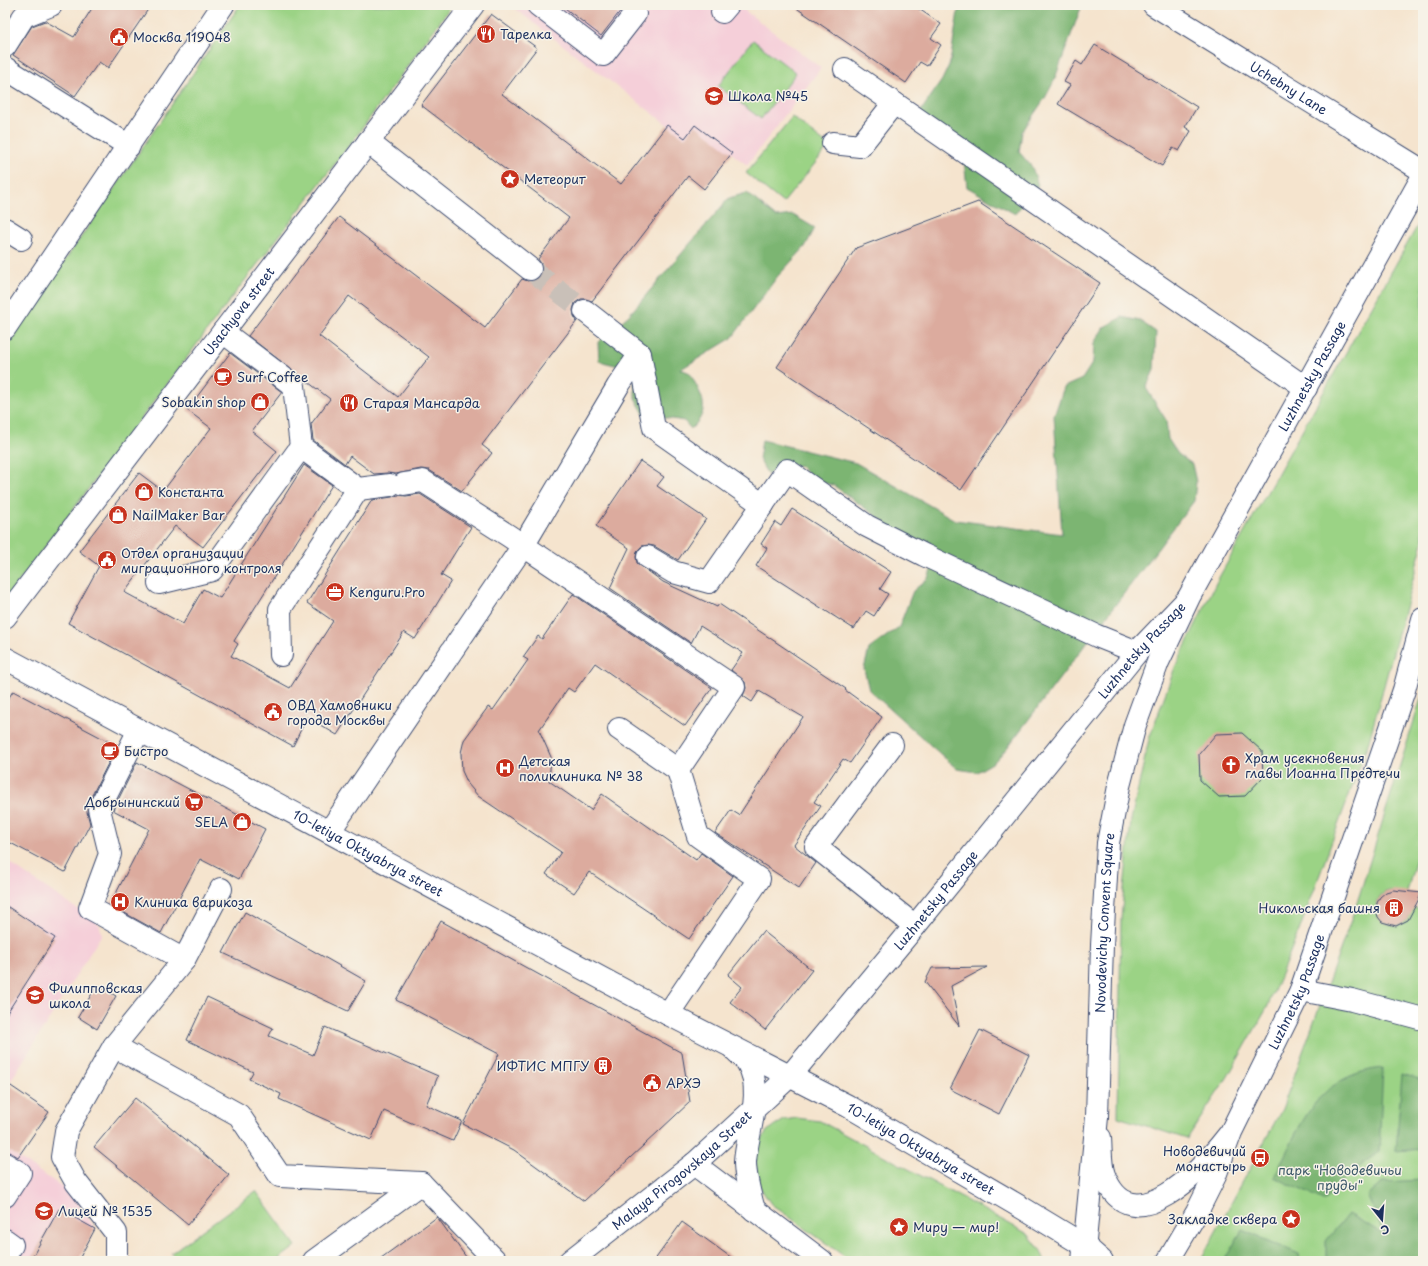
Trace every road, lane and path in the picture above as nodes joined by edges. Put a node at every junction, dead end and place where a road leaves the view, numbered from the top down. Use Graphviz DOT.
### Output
graph roads {
  1 [pos="51,5"];
  2 [pos="223,5"];
  3 [pos="473,5"];
  4 [pos="538,5"];
  5 [pos="1154,5"];
  6 [pos="635,14"];
  7 [pos="11,23"];
  8 [pos="5,46"];
  9 [pos="5,68"];
  10 [pos="845,69"];
  11 [pos="894,103"];
  12 [pos="368,142"];
  13 [pos="833,143"];
  14 [pos="129,146"];
  15 [pos="1423,172"];
  16 [pos="1423,176"];
  17 [pos="530,269"];
  18 [pos="585,311"];
  19 [pos="5,328"];
  20 [pos="223,332"];
  21 [pos="640,354"];
  22 [pos="1306,388"];
  23 [pos="301,447"];
  24 [pos="358,489"];
  25 [pos="763,505"];
  26 [pos="523,546"];
  27 [pos="648,557"];
  28 [pos="159,582"];
  29 [pos="1189,597"];
  30 [pos="5,617"];
  31 [pos="1423,619"];
  32 [pos="1137,652"];
  33 [pos="281,655"];
  34 [pos="5,658"];
  35 [pos="619,729"];
  36 [pos="139,730"];
  37 [pos="892,745"];
  38 [pos="678,770"];
  39 [pos="328,832"];
  40 [pos="221,889"];
  41 [pos="915,926"];
  42 [pos="184,960"];
  43 [pos="1302,990"];
  44 [pos="668,1014"];
  45 [pos="1423,1019"];
  46 [pos="114,1046"];
  47 [pos="732,1047"];
  48 [pos="790,1076"];
  49 [pos="754,1110"];
  50 [pos="1097,1117"];
  51 [pos="1231,1132"];
  52 [pos="5,1164"];
  53 [pos="694,1164"];
  54 [pos="421,1183"];
  55 [pos="5,1196"];
  56 [pos="754,1210"];
  57 [pos="5,1240"];
  58 [pos="1084,1254"];
  59 [pos="5,1256"];
  60 [pos="116,1261"];
  61 [pos="314,1261"];
  62 [pos="496,1261"];
  63 [pos="570,1261"];
  64 [pos="822,1261"];
  65 [pos="1102,1261"];
  66 [pos="1168,1261"];
  1 -- 7 [label="street"];
  2 -- 14 [label="street"];
  3 -- 12 [label="street, Usachyova street"];
  4 -- 6 [label="street"];
  5 -- 15 [label="street, Uchebny Lane"];
  7 -- 8 [label="street"];
  9 -- 14 [label="street"];
  10 -- 11 [label="street"];
  11 -- 13 [label="street"];
  11 -- 22 [label="street"];
  12 -- 17 [label="street"];
  12 -- 20 [label="street, Usachyova street"];
  14 -- 19 [label="street"];
  16 -- 22 [label="street, Luzhnetsky Passage"];
  18 -- 21 [label="street"];
  20 -- 23 [label="street"];
  20 -- 30 [label="street, Usachyova street"];
  21 -- 25 [label="street"];
  21 -- 26 [label="street"];
  22 -- 29 [label="street, Luzhnetsky Passage"];
  23 -- 24 [label="street"];
  23 -- 28 [label="street"];
  24 -- 26 [label="street"];
  24 -- 33 [label="street"];
  25 -- 27 [label="street"];
  25 -- 32 [label="street"];
  26 -- 38 [label="street"];
  26 -- 39 [label="street"];
  29 -- 32 [label="street, Luzhnetsky Passage"];
  29 -- 50 [label="street, Novodevichy Convent Square"];
  31 -- 43 [label="street, Luzhnetsky Passage"];
  32 -- 41 [label="street, Luzhnetsky Passage"];
  34 -- 36 [label="street, 10-letiya Oktyabrya street"];
  35 -- 38 [label="street"];
  36 -- 39 [label="street, 10-letiya Oktyabrya street"];
  36 -- 42 [label="street"];
  37 -- 41 [label="street"];
  38 -- 44 [label="street"];
  39 -- 44 [label="street, 10-letiya Oktyabrya street"];
  40 -- 42 [label="street"];
  41 -- 48 [label="street, Luzhnetsky Passage"];
  42 -- 46 [label="street"];
  43 -- 45 [label="street"];
  43 -- 51 [label="street, Luzhnetsky Passage"];
  44 -- 47 [label="street, 10-letiya Oktyabrya street"];
  46 -- 54 [label="street"];
  46 -- 60 [label="street"];
  47 -- 48 [label="street, 10-letiya Oktyabrya street"];
  47 -- 49 [label="street, 10-letiya Oktyabrya street"];
  48 -- 49 [label="street, Malaya Pirogovskaya Street"];
  48 -- 58 [label="street, 10-letiya Oktyabrya street"];
  49 -- 53 [label="street, Malaya Pirogovskaya Street"];
  49 -- 56 [label="street, 10-letiya Oktyabrya street"];
  50 -- 51 [label="street"];
  50 -- 58 [label="street, Novodevichy Convent Square"];
  51 -- 66 [label="street, Luzhnetsky Passage"];
  52 -- 55 [label="street"];
  53 -- 56 [label="street"];
  53 -- 63 [label="street, Malaya Pirogovskaya Street"];
  54 -- 61 [label="street"];
  54 -- 62 [label="street"];
  56 -- 64 [label="street"];
  57 -- 59 [label="street"];
  58 -- 65 [label="street, 10-letiya Oktyabrya street"];
}
